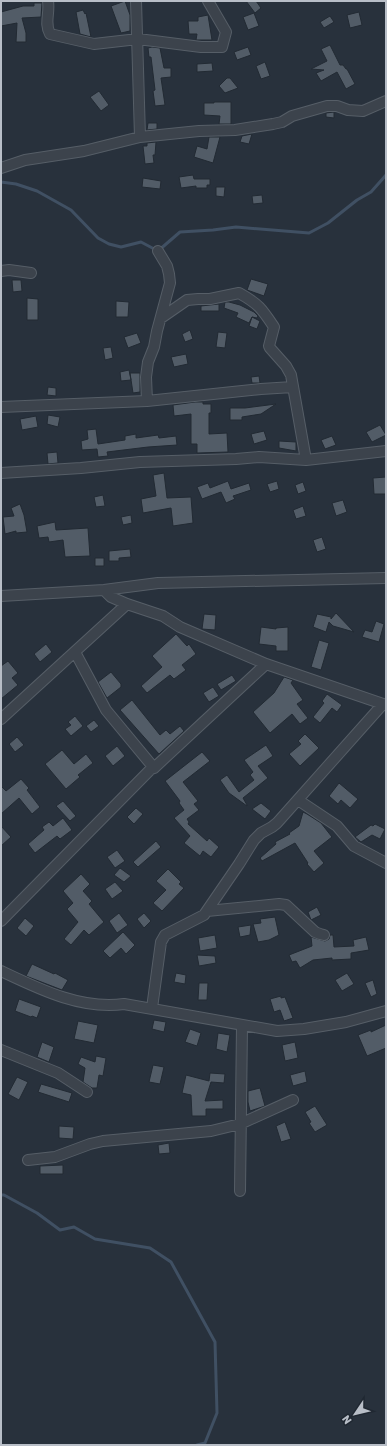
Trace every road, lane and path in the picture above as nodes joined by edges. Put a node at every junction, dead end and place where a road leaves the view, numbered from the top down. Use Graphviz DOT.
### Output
graph roads {
  1 [pos="48,1"];
  2 [pos="136,1"];
  3 [pos="208,1"];
  4 [pos="138,39"];
  5 [pos="386,101"];
  6 [pos="140,137"];
  7 [pos="1,168"];
  8 [pos="158,251"];
  9 [pos="1,271"];
  10 [pos="31,273"];
  11 [pos="161,318"];
  12 [pos="293,387"];
  13 [pos="147,401"];
  14 [pos="1,407"];
  15 [pos="386,451"];
  16 [pos="306,460"];
  17 [pos="1,473"];
  18 [pos="386,578"];
  19 [pos="104,590"];
  20 [pos="6,596"];
  21 [pos="1,602"];
  22 [pos="127,604"];
  23 [pos="75,652"];
  24 [pos="266,664"];
  25 [pos="385,704"];
  26 [pos="1,719"];
  27 [pos="154,768"];
  28 [pos="298,800"];
  29 [pos="386,863"];
  30 [pos="207,911"];
  31 [pos="1,921"];
  32 [pos="324,935"];
  33 [pos="1,971"];
  34 [pos="152,1008"];
  35 [pos="386,1011"];
  36 [pos="242,1024"];
  37 [pos="1,1050"];
  38 [pos="87,1092"];
  39 [pos="293,1100"];
  40 [pos="240,1124"];
  41 [pos="28,1160"];
  42 [pos="240,1191"];
  1 -- 4 [label="street"];
  2 -- 4 [label="street"];
  3 -- 4 [label="street"];
  4 -- 6 [label="street"];
  5 -- 6 [label="street"];
  6 -- 7 [label="street"];
  8 -- 11 [label="street"];
  9 -- 10 [label="street"];
  11 -- 12 [label="street"];
  11 -- 13 [label="street"];
  12 -- 13 [label="street"];
  12 -- 16 [label="street"];
  13 -- 14 [label="street"];
  15 -- 16 [label="street"];
  16 -- 17 [label="street"];
  18 -- 19 [label="street"];
  19 -- 20 [label="street"];
  19 -- 22 [label="street"];
  20 -- 21 [label="street"];
  22 -- 23 [label="street"];
  22 -- 24 [label="street"];
  23 -- 26 [label="street"];
  23 -- 27 [label="street"];
  24 -- 25 [label="street"];
  24 -- 27 [label="street"];
  25 -- 28 [label="street"];
  27 -- 31 [label="street"];
  28 -- 29 [label="street"];
  28 -- 30 [label="street"];
  30 -- 32 [label="street"];
  30 -- 34 [label="street"];
  33 -- 34 [label="street"];
  34 -- 36 [label="street"];
  35 -- 36 [label="street"];
  36 -- 40 [label="street"];
  37 -- 38 [label="street"];
  39 -- 40 [label="street"];
  40 -- 41 [label="street"];
  40 -- 42 [label="street"];
}
